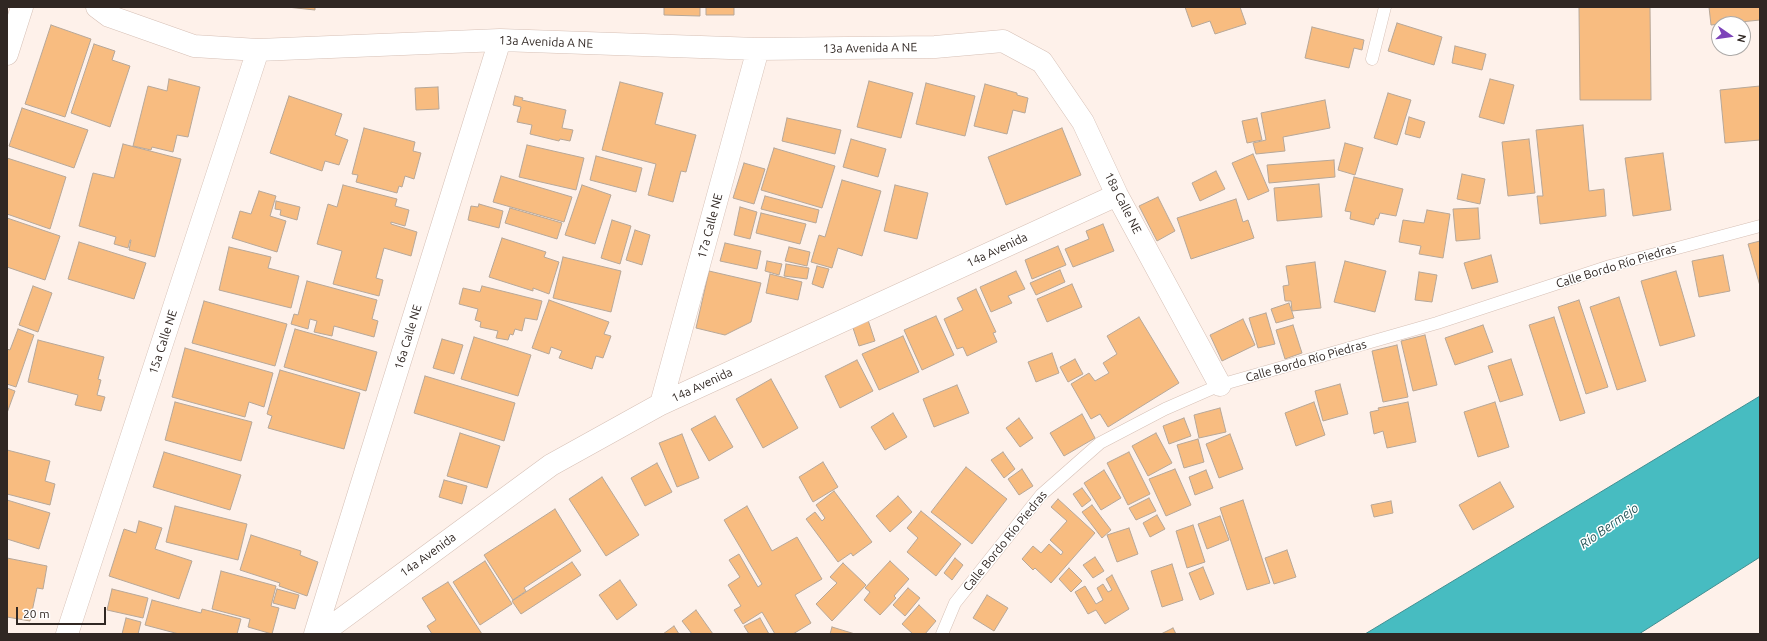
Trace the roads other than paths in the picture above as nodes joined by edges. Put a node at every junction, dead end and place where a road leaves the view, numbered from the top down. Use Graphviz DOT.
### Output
graph roads {
  1 [pos="22,7"];
  2 [pos="98,7"];
  3 [pos="1385,7"];
  4 [pos="500,40"];
  5 [pos="1003,41"];
  6 [pos="758,49"];
  7 [pos="258,50"];
  8 [pos="7,54"];
  9 [pos="1372,59"];
  10 [pos="1118,195"];
  11 [pos="1760,226"];
  12 [pos="1220,385"];
  13 [pos="661,404"];
  14 [pos="67,634"];
  15 [pos="315,634"];
  16 [pos="321,634"];
  17 [pos="942,634"];
  1 -- 8 [label="street"];
  2 -- 7 [label="street, 13a Avenida A NE"];
  3 -- 9 [label="lane"];
  4 -- 6 [label="street, 13a Avenida A NE"];
  4 -- 7 [label="street, 13a Avenida A NE"];
  4 -- 15 [label="street, 16a Calle NE"];
  5 -- 6 [label="street, 13a Avenida A NE"];
  5 -- 10 [label="street, 18a Calle NE"];
  6 -- 13 [label="street, 17a Calle NE"];
  7 -- 14 [label="street, 15a Calle NE"];
  10 -- 12 [label="street, 18a Calle NE"];
  10 -- 13 [label="street, 14a Avenida"];
  11 -- 12 [label="lane, Calle Bordo Río Piedras"];
  12 -- 17 [label="lane, Calle Bordo Río Piedras"];
  13 -- 16 [label="street, 14a Avenida"];
}
